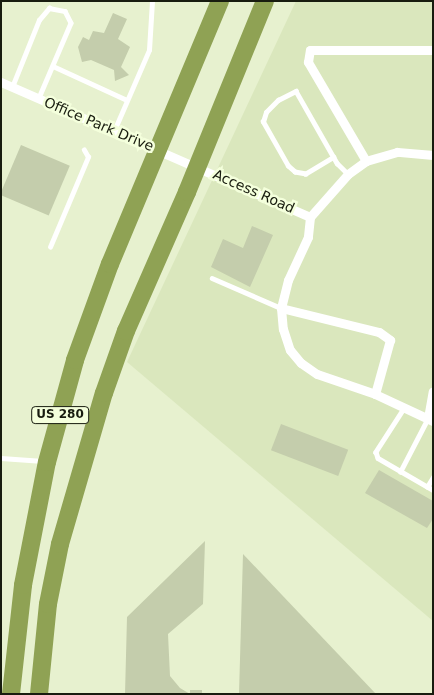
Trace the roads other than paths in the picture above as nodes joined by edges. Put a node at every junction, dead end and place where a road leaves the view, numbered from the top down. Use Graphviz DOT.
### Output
graph roads {
  1 [pos="52,1"];
  2 [pos="152,1"];
  3 [pos="220,1"];
  4 [pos="265,1"];
  5 [pos="49,8"];
  6 [pos="433,50"];
  7 [pos="53,66"];
  8 [pos="1,82"];
  9 [pos="12,87"];
  10 [pos="39,98"];
  11 [pos="127,100"];
  12 [pos="114,131"];
  13 [pos="157,149"];
  14 [pos="84,150"];
  15 [pos="433,155"];
  16 [pos="334,157"];
  17 [pos="366,161"];
  18 [pos="197,166"];
  19 [pos="348,174"];
  20 [pos="310,217"];
  21 [pos="50,246"];
  22 [pos="212,278"];
  23 [pos="281,308"];
  24 [pos="433,392"];
  25 [pos="374,394"];
  26 [pos="405,407"];
  27 [pos="430,420"];
  28 [pos="1,458"];
  29 [pos="47,462"];
  30 [pos="400,472"];
  31 [pos="433,478"];
  32 [pos="427,487"];
  33 [pos="433,490"];
  34 [pos="11,694"];
  35 [pos="39,694"];
  1 -- 5 [label="lane"];
  2 -- 11 [label="lane"];
  3 -- 13 [label="highway, US 280"];
  4 -- 18 [label="highway, US 280"];
  5 -- 7 [label="lane"];
  5 -- 9 [label="lane"];
  6 -- 17 [label="street"];
  7 -- 10 [label="lane"];
  7 -- 11 [label="lane"];
  8 -- 9 [label="street, Office Park Drive"];
  9 -- 10 [label="street, Office Park Drive"];
  10 -- 12 [label="street, Office Park Drive"];
  11 -- 12 [label="lane"];
  12 -- 13 [label="street, Office Park Drive"];
  13 -- 18 [label="street, Office Park Drive"];
  13 -- 29 [label="highway, US 280"];
  14 -- 21 [label="lane"];
  15 -- 17 [label="street"];
  16 -- 16 [label="lane"];
  16 -- 19 [label="lane"];
  17 -- 19 [label="street"];
  18 -- 20 [label="street, Access Road"];
  18 -- 35 [label="highway, US 280"];
  19 -- 20 [label="street"];
  20 -- 23 [label="street"];
  22 -- 23 [label="lane"];
  23 -- 25 [label="street"];
  23 -- 25 [label="street"];
  24 -- 27 [label="street"];
  25 -- 26 [label="street"];
  26 -- 27 [label="street"];
  26 -- 30 [label="lane"];
  27 -- 30 [label="lane"];
  28 -- 29 [label="lane"];
  29 -- 34 [label="highway, US 280"];
  30 -- 32 [label="lane"];
  31 -- 32 [label="lane"];
  32 -- 33 [label="lane"];
}
